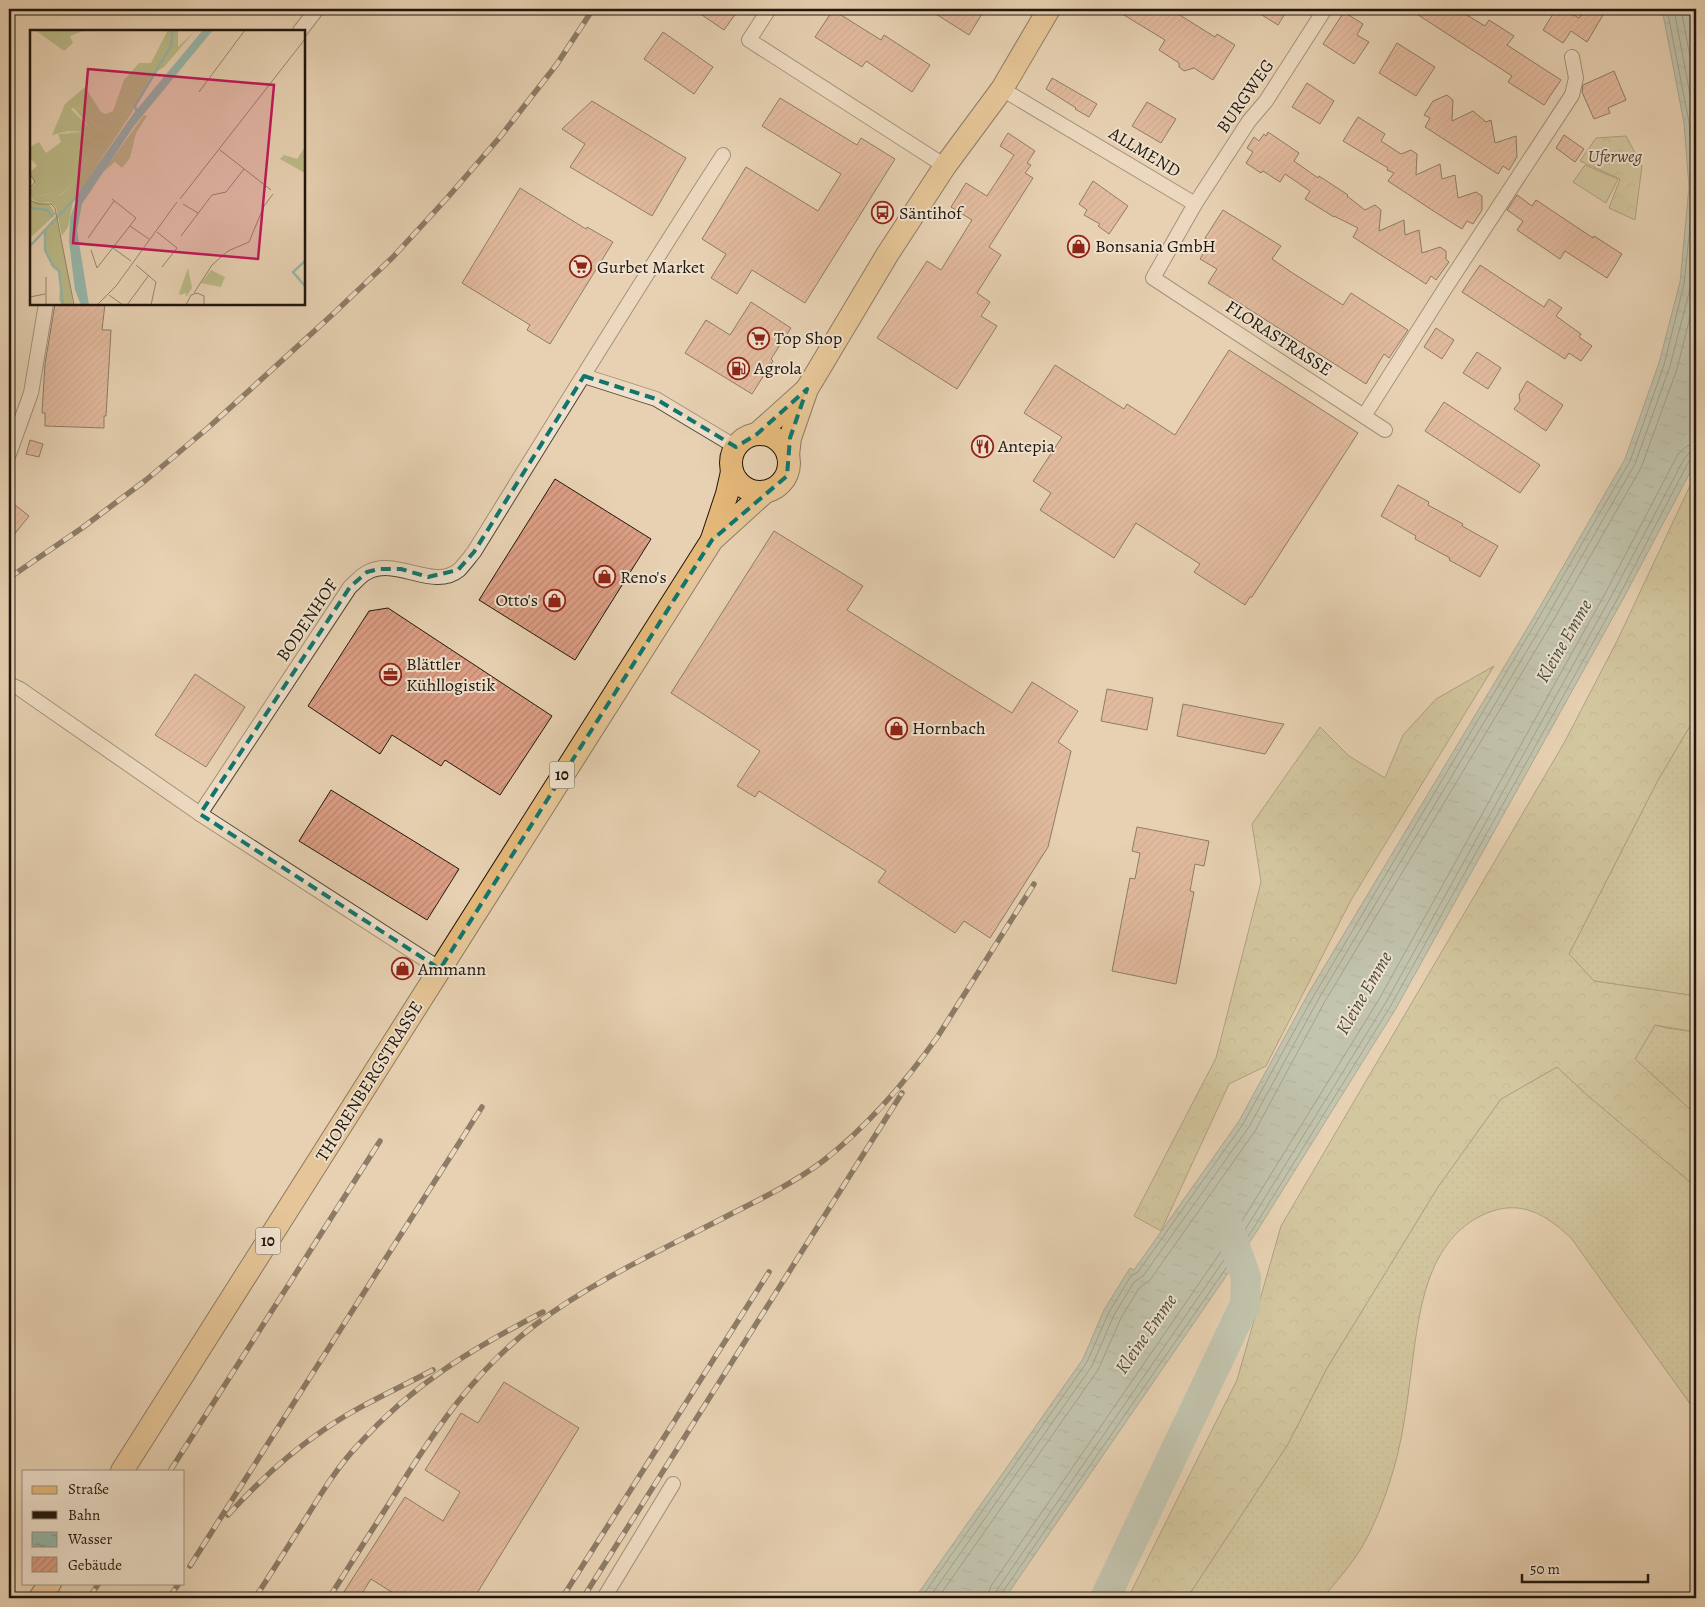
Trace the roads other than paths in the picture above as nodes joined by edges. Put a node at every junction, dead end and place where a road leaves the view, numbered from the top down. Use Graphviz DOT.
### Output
graph roads {
  1 [pos="317,9"];
  2 [pos="769,9"];
  3 [pos="1049,9"];
  4 [pos="1325,9"];
  5 [pos="301,30"];
  6 [pos="1572,56"];
  7 [pos="1002,89"];
  8 [pos="723,155"];
  9 [pos="945,166"];
  10 [pos="1195,204"];
  11 [pos="46,305"];
  12 [pos="584,376"];
  13 [pos="807,389"];
  14 [pos="1364,416"];
  15 [pos="1385,430"];
  16 [pos="758,434"];
  17 [pos="736,447"];
  18 [pos="9,454"];
  19 [pos="788,454"];
  20 [pos="732,472"];
  21 [pos="766,492"];
  22 [pos="712,540"];
  23 [pos="9,684"];
  24 [pos="200,814"];
  25 [pos="440,969"];
  26 [pos="123,1470"];
  27 [pos="674,1484"];
  28 [pos="49,1584"];
  29 [pos="40,1598"];
  30 [pos="604,1598"];
  1 -- 5 [label="street"];
  2 -- 9 [label="street"];
  3 -- 7 [label="main road, 10"];
  4 -- 10 [label="street, BURGWEG"];
  6 -- 14 [label="street"];
  7 -- 9 [label="main road, 10"];
  7 -- 10 [label="street, ALLMEND"];
  8 -- 12 [label="street, BODENHOF"];
  9 -- 13 [label="main road, 10"];
  10 -- 14 [label="street, FLORASTRASSE"];
  11 -- 18 [label="street"];
  12 -- 17 [label="street"];
  12 -- 24 [label="street, BODENHOF"];
  13 -- 16 [label="main road, 10"];
  13 -- 19 [label="main road, 10"];
  14 -- 15 [label="street, FLORASTRASSE"];
  16 -- 17 [label="main road, 10"];
  16 -- 19 [label="main road"];
  17 -- 20 [label="main road, 10"];
  19 -- 21 [label="main road, 10"];
  20 -- 21 [label="main road"];
  20 -- 22 [label="main road, THORENBERGSTRASSE / 10"];
  21 -- 22 [label="main road, THORENBERGSTRASSE / 10"];
  22 -- 25 [label="main road, THORENBERGSTRASSE / 10"];
  23 -- 24 [label="street"];
  24 -- 25 [label="street"];
  25 -- 26 [label="main road, THORENBERGSTRASSE / 10"];
  27 -- 30 [label="street"];
  28 -- 29 [label="main road"];
}
